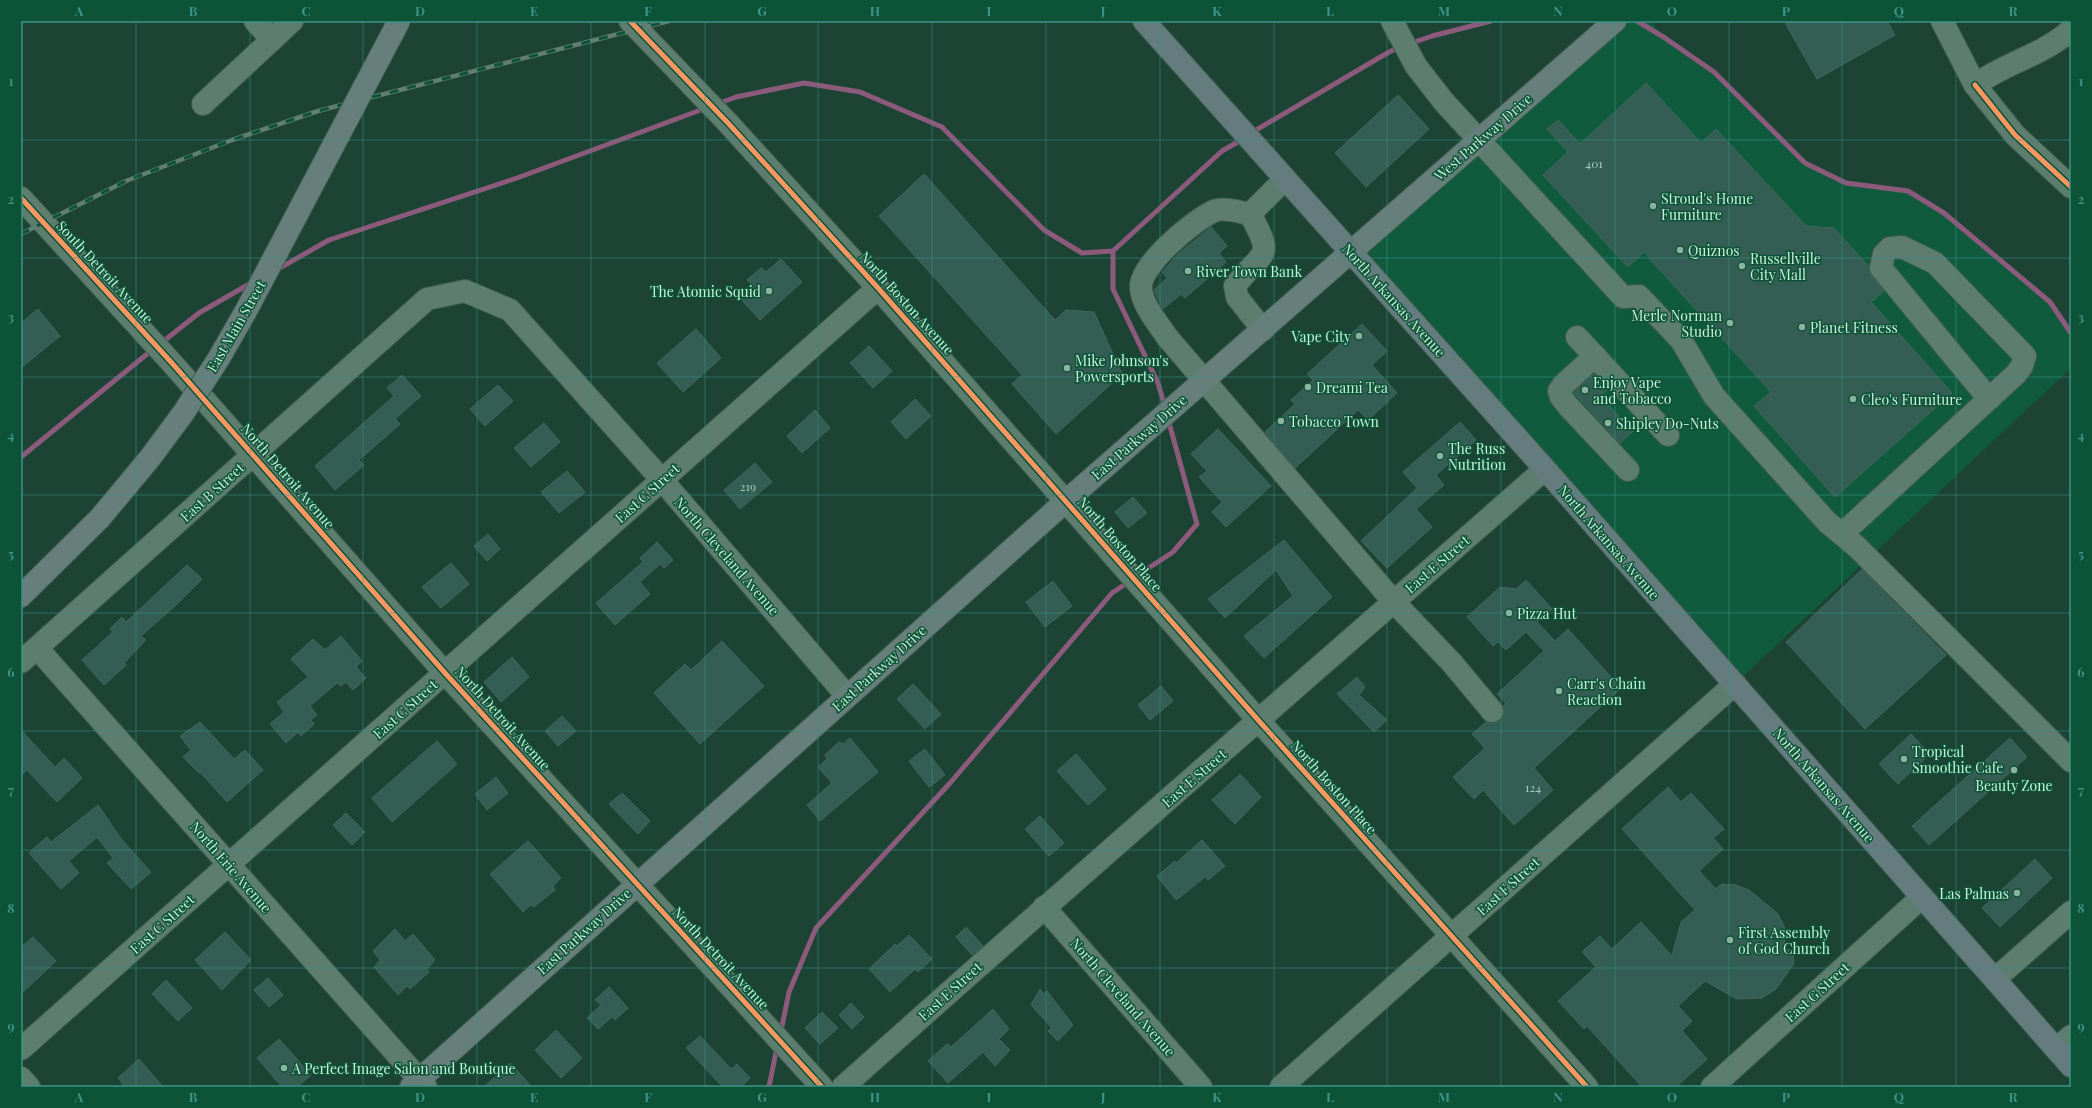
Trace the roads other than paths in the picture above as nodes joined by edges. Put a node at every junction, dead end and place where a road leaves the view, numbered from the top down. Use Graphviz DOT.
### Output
graph roads {
  1 [pos="255,21"];
  2 [pos="292,21"];
  3 [pos="399,21"];
  4 [pos="630,21"];
  5 [pos="1144,21"];
  6 [pos="1942,21"];
  7 [pos="1612,23"];
  8 [pos="1395,27"];
  9 [pos="2071,30"];
  10 [pos="272,40"];
  11 [pos="1975,85"];
  12 [pos="203,104"];
  13 [pos="1480,140"];
  14 [pos="1285,179"];
  15 [pos="2071,187"];
  16 [pos="21,198"];
  17 [pos="1250,214"];
  18 [pos="1351,253"];
  19 [pos="878,288"];
  20 [pos="465,291"];
  21 [pos="1263,330"];
  22 [pos="1577,337"];
  23 [pos="1595,356"];
  24 [pos="171,362"];
  25 [pos="1204,380"];
  26 [pos="1989,399"];
  27 [pos="1668,436"];
  28 [pos="254,455"];
  29 [pos="1545,469"];
  30 [pos="1628,470"];
  31 [pos="662,480"];
  32 [pos="1066,501"];
  33 [pos="1843,533"];
  34 [pos="21,596"];
  35 [pos="1394,602"];
  36 [pos="37,648"];
  37 [pos="21,662"];
  38 [pos="446,673"];
  39 [pos="1734,684"];
  40 [pos="847,696"];
  41 [pos="1492,711"];
  42 [pos="1259,722"];
  43 [pos="2071,761"];
  44 [pos="229,865"];
  45 [pos="637,884"];
  46 [pos="1922,896"];
  47 [pos="1044,907"];
  48 [pos="2071,912"];
  49 [pos="1453,936"];
  50 [pos="1995,979"];
  51 [pos="2064,1042"];
  52 [pos="21,1049"];
  53 [pos="2071,1066"];
  54 [pos="21,1078"];
  55 [pos="419,1085"];
  56 [pos="29,1087"];
  57 [pos="822,1087"];
  58 [pos="843,1087"];
  59 [pos="1201,1087"];
  60 [pos="1281,1087"];
  61 [pos="1587,1087"];
  62 [pos="1712,1087"];
  1 -- 10 [label="street"];
  2 -- 10 [label="street"];
  3 -- 34 [label="main road, East Main Street, bridge"];
  4 -- 19 [label="street, North Boston Avenue"];
  5 -- 14 [label="highway, North Arkansas Avenue"];
  6 -- 11 [label="street"];
  7 -- 13 [label="main road, West Parkway Drive"];
  8 -- 13 [label="street"];
  9 -- 11 [label="street"];
  10 -- 12 [label="street"];
  11 -- 15 [label="street"];
  13 -- 18 [label="main road, West Parkway Drive"];
  13 -- 33 [label="street"];
  14 -- 17 [label="street"];
  14 -- 18 [label="highway, North Arkansas Avenue"];
  16 -- 24 [label="street, South Detroit Avenue"];
  17 -- 21 [label="street"];
  17 -- 25 [label="street"];
  18 -- 21 [label="main road, East Parkway Drive"];
  18 -- 29 [label="highway, North Arkansas Avenue"];
  19 -- 31 [label="street, East C Street"];
  19 -- 32 [label="street, North Boston Avenue"];
  20 -- 28 [label="street, East B Street"];
  20 -- 31 [label="street, North Cleveland Avenue"];
  21 -- 25 [label="main road, East Parkway Drive"];
  22 -- 23 [label="street"];
  23 -- 27 [label="street"];
  23 -- 30 [label="street"];
  24 -- 28 [label="street, North Detroit Avenue"];
  25 -- 32 [label="main road, East Parkway Drive"];
  25 -- 35 [label="street"];
  26 -- 26 [label="street"];
  26 -- 33 [label="street"];
  28 -- 36 [label="street, East B Street"];
  28 -- 38 [label="street, North Detroit Avenue"];
  29 -- 35 [label="street, East E Street"];
  29 -- 39 [label="highway, North Arkansas Avenue"];
  31 -- 38 [label="street, East C Street"];
  31 -- 40 [label="street, North Cleveland Avenue"];
  32 -- 40 [label="main road, East Parkway Drive"];
  32 -- 42 [label="street, North Boston Place"];
  33 -- 43 [label="street"];
  35 -- 41 [label="street"];
  35 -- 42 [label="street, East E Street"];
  36 -- 37 [label="street, East B Street"];
  36 -- 44 [label="street, North Erie Avenue"];
  38 -- 44 [label="street, East C Street"];
  38 -- 45 [label="street, North Detroit Avenue"];
  39 -- 46 [label="highway, North Arkansas Avenue"];
  39 -- 49 [label="street, East F Street"];
  40 -- 45 [label="main road, East Parkway Drive"];
  42 -- 47 [label="street, East E Street"];
  42 -- 49 [label="street, North Boston Place"];
  44 -- 52 [label="street, East C Street"];
  44 -- 55 [label="street, North Erie Avenue"];
  45 -- 55 [label="main road, East Parkway Drive"];
  45 -- 57 [label="street, North Detroit Avenue"];
  46 -- 50 [label="highway, North Arkansas Avenue"];
  46 -- 62 [label="street, East G Street"];
  47 -- 58 [label="street, East E Street"];
  47 -- 59 [label="street, North Cleveland Avenue"];
  48 -- 50 [label="street"];
  49 -- 60 [label="street, East F Street"];
  49 -- 61 [label="street, North Boston Place"];
  50 -- 51 [label="highway, North Arkansas Avenue"];
  51 -- 53 [label="highway, North Arkansas Avenue"];
  54 -- 56 [label="street"];
}
